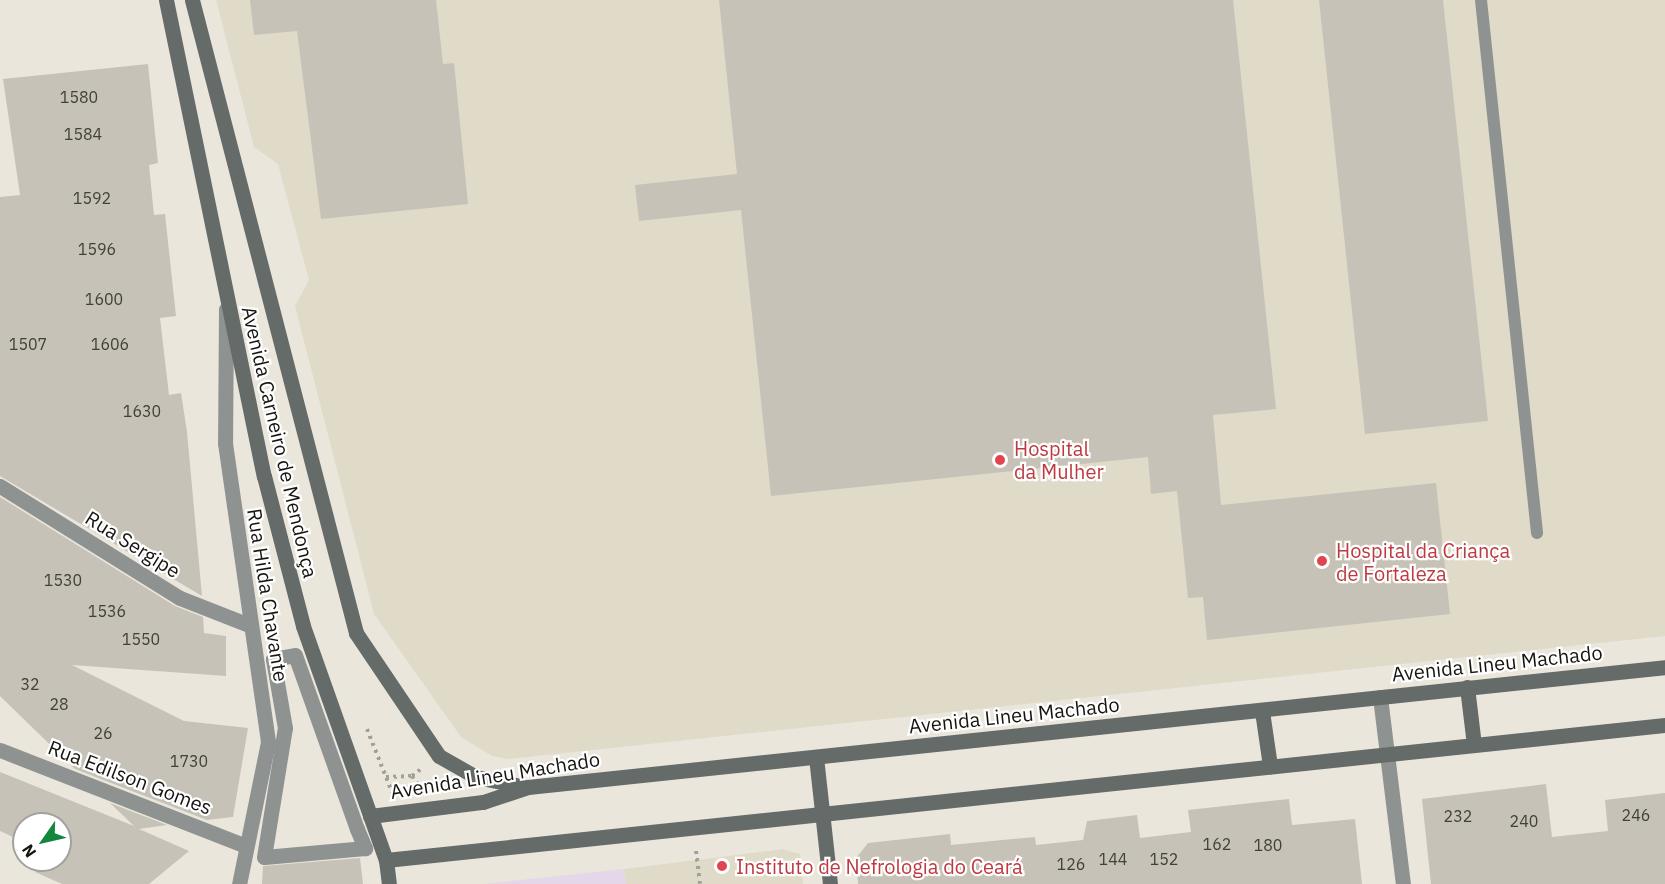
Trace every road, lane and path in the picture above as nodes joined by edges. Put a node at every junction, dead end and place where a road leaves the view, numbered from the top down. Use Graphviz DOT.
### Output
graph roads {
  1 [pos="166,0"];
  2 [pos="192,0"];
  3 [pos="1481,0"];
  4 [pos="226,309"];
  5 [pos="0,486"];
  6 [pos="1537,533"];
  7 [pos="249,625"];
  8 [pos="1665,667"];
  9 [pos="1467,687"];
  10 [pos="1380,697"];
  11 [pos="1262,711"];
  12 [pos="1665,725"];
  13 [pos="1474,746"];
  14 [pos="0,750"];
  15 [pos="1389,754"];
  16 [pos="816,757"];
  17 [pos="1270,766"];
  18 [pos="423,768"];
  19 [pos="380,777"];
  20 [pos="528,787"];
  21 [pos="822,814"];
  22 [pos="370,816"];
  23 [pos="244,845"];
  24 [pos="696,851"];
  25 [pos="264,857"];
  26 [pos="386,860"];
  27 [pos="239,884"];
  28 [pos="389,884"];
  29 [pos="700,884"];
  30 [pos="830,884"];
  31 [pos="1403,884"];
  1 -- 4 [label="main road, Avenida Carneiro de Mendonça"];
  2 -- 20 [label="main road, Avenida Carneiro de Mendonça"];
  3 -- 6 [label="lane"];
  4 -- 7 [label="street, Rua Hilda Chavante"];
  4 -- 22 [label="main road, Avenida Carneiro de Mendonça"];
  5 -- 7 [label="street, Rua Sergipe"];
  7 -- 23 [label="street, Rua Hilda Chavante"];
  8 -- 9 [label="main road, Avenida Lineu Machado"];
  9 -- 10 [label="main road, Avenida Lineu Machado"];
  9 -- 13 [label="main road"];
  10 -- 11 [label="main road, Avenida Lineu Machado"];
  10 -- 15 [label="street"];
  11 -- 16 [label="main road, Avenida Lineu Machado"];
  11 -- 17 [label="main road"];
  12 -- 13 [label="main road"];
  13 -- 15 [label="main road"];
  14 -- 23 [label="street, Rua Edilson Gomes"];
  15 -- 17 [label="main road"];
  15 -- 31 [label="street"];
  16 -- 20 [label="main road, Avenida Lineu Machado"];
  16 -- 21 [label="main road"];
  17 -- 21 [label="main road"];
  18 -- 19 [label="path"];
  20 -- 22 [label="main road, Avenida Lineu Machado"];
  21 -- 26 [label="main road"];
  21 -- 30 [label="main road"];
  22 -- 26 [label="main road, Avenida Carneiro de Mendonça"];
  23 -- 27 [label="street, Rua Hilda Chavante"];
  24 -- 29 [label="path"];
  25 -- 25 [label="street"];
  26 -- 28 [label="main road, Avenida Carneiro de Mendonça"];
}
